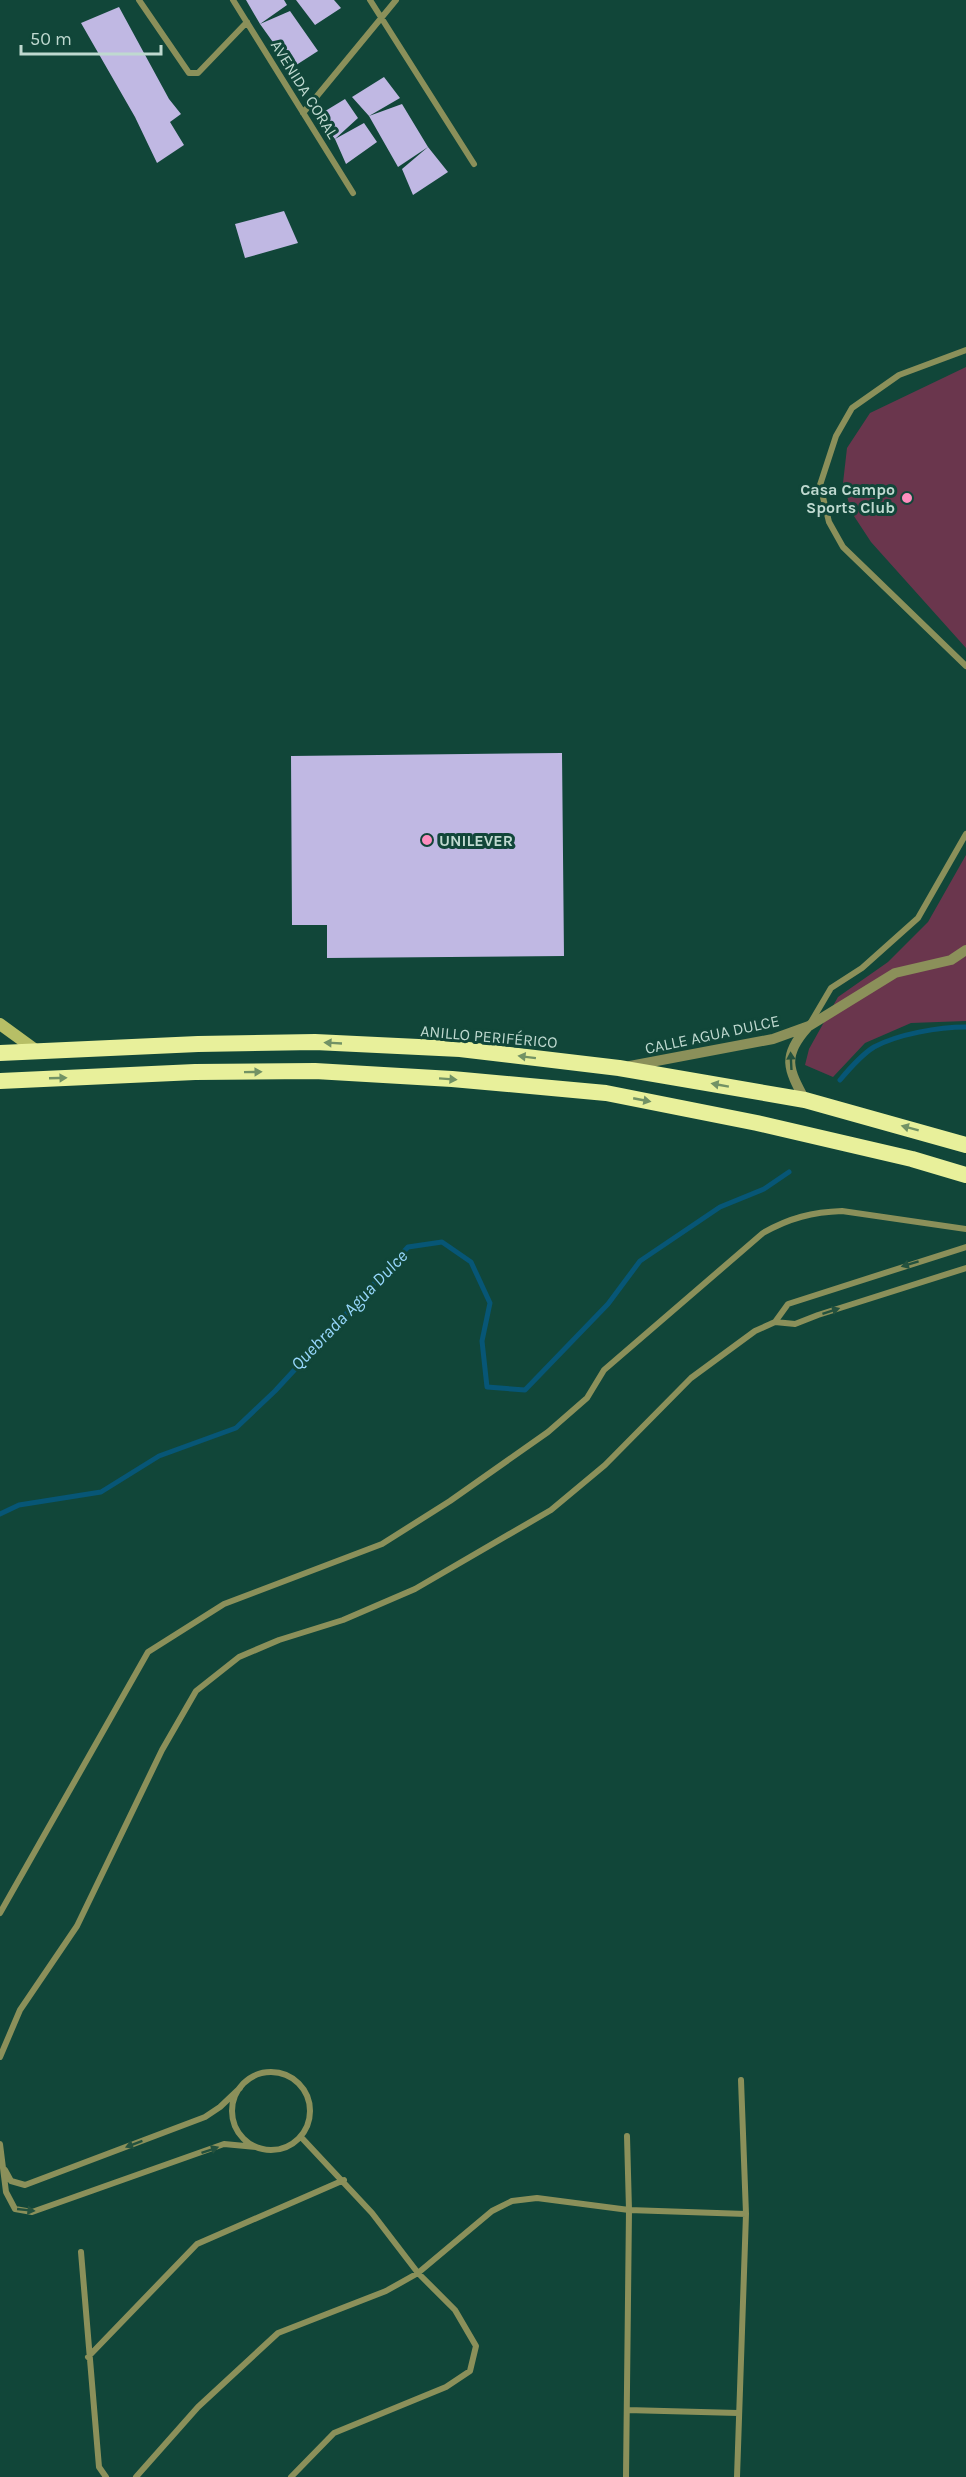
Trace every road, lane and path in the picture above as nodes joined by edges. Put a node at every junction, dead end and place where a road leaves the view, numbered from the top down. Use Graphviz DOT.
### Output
graph roads {
  1 [pos="139,0"];
  2 [pos="233,0"];
  3 [pos="370,0"];
  4 [pos="396,0"];
  5 [pos="381,17"];
  6 [pos="247,22"];
  7 [pos="303,113"];
  8 [pos="474,164"];
  9 [pos="353,193"];
  10 [pos="966,350"];
  11 [pos="966,666"];
  12 [pos="966,834"];
  13 [pos="966,950"];
  14 [pos="0,1024"];
  15 [pos="809,1026"];
  16 [pos="37,1051"];
  17 [pos="0,1053"];
  18 [pos="619,1068"];
  19 [pos="0,1081"];
  20 [pos="805,1100"];
  21 [pos="966,1145"];
  22 [pos="960,1173"];
  23 [pos="966,1186"];
  24 [pos="966,1229"];
  25 [pos="966,1247"];
  26 [pos="966,1268"];
  27 [pos="775,1322"];
  28 [pos="0,1913"];
  29 [pos="0,2057"];
  30 [pos="741,2080"];
  31 [pos="240,2088"];
  32 [pos="627,2136"];
  33 [pos="301,2137"];
  34 [pos="0,2144"];
  35 [pos="256,2147"];
  36 [pos="2,2164"];
  37 [pos="344,2181"];
  38 [pos="629,2210"];
  39 [pos="746,2214"];
  40 [pos="81,2252"];
  41 [pos="418,2273"];
  42 [pos="88,2357"];
  43 [pos="627,2410"];
  44 [pos="738,2414"];
  45 [pos="106,2477"];
  46 [pos="136,2477"];
  47 [pos="291,2477"];
  48 [pos="626,2477"];
  49 [pos="737,2477"];
  1 -- 6 [label="street"];
  2 -- 6 [label="street, AVENIDA CORAL"];
  3 -- 5 [label="street"];
  4 -- 5 [label="street"];
  5 -- 7 [label="street"];
  5 -- 8 [label="street"];
  6 -- 7 [label="street, AVENIDA CORAL"];
  7 -- 9 [label="street, AVENIDA CORAL"];
  10 -- 11 [label="street"];
  12 -- 15 [label="street, CALLE AGUA DULCE"];
  13 -- 15 [label="street"];
  14 -- 16 [label="main road"];
  15 -- 18 [label="street, CALLE AGUA DULCE"];
  20 -- 15 [label="street, CALLE AGUA DULCE, one-way"];
  16 -- 17 [label="highway, ANILLO PERIFÉRICO"];
  18 -- 16 [label="highway, ANILLO PERIFÉRICO, one-way"];
  20 -- 18 [label="highway, ANILLO PERIFÉRICO, one-way"];
  19 -- 22 [label="highway, one-way"];
  21 -- 20 [label="highway, ANILLO PERIFÉRICO, one-way"];
  22 -- 23 [label="street"];
  24 -- 28 [label="street"];
  25 -- 27 [label="street, one-way"];
  27 -- 26 [label="street, one-way"];
  27 -- 29 [label="street"];
  30 -- 39 [label="street"];
  31 -- 33 [label="street"];
  31 -- 35 [label="street"];
  31 -- 36 [label="street, one-way"];
  32 -- 38 [label="street"];
  33 -- 35 [label="street"];
  33 -- 37 [label="street"];
  34 -- 36 [label="street"];
  36 -- 35 [label="street, one-way"];
  37 -- 41 [label="street"];
  37 -- 42 [label="street"];
  38 -- 39 [label="street"];
  38 -- 41 [label="street"];
  38 -- 43 [label="street"];
  39 -- 44 [label="street"];
  40 -- 42 [label="street"];
  41 -- 46 [label="street"];
  41 -- 47 [label="street"];
  42 -- 45 [label="street"];
  43 -- 44 [label="street"];
  43 -- 48 [label="street"];
  44 -- 49 [label="street"];
}
